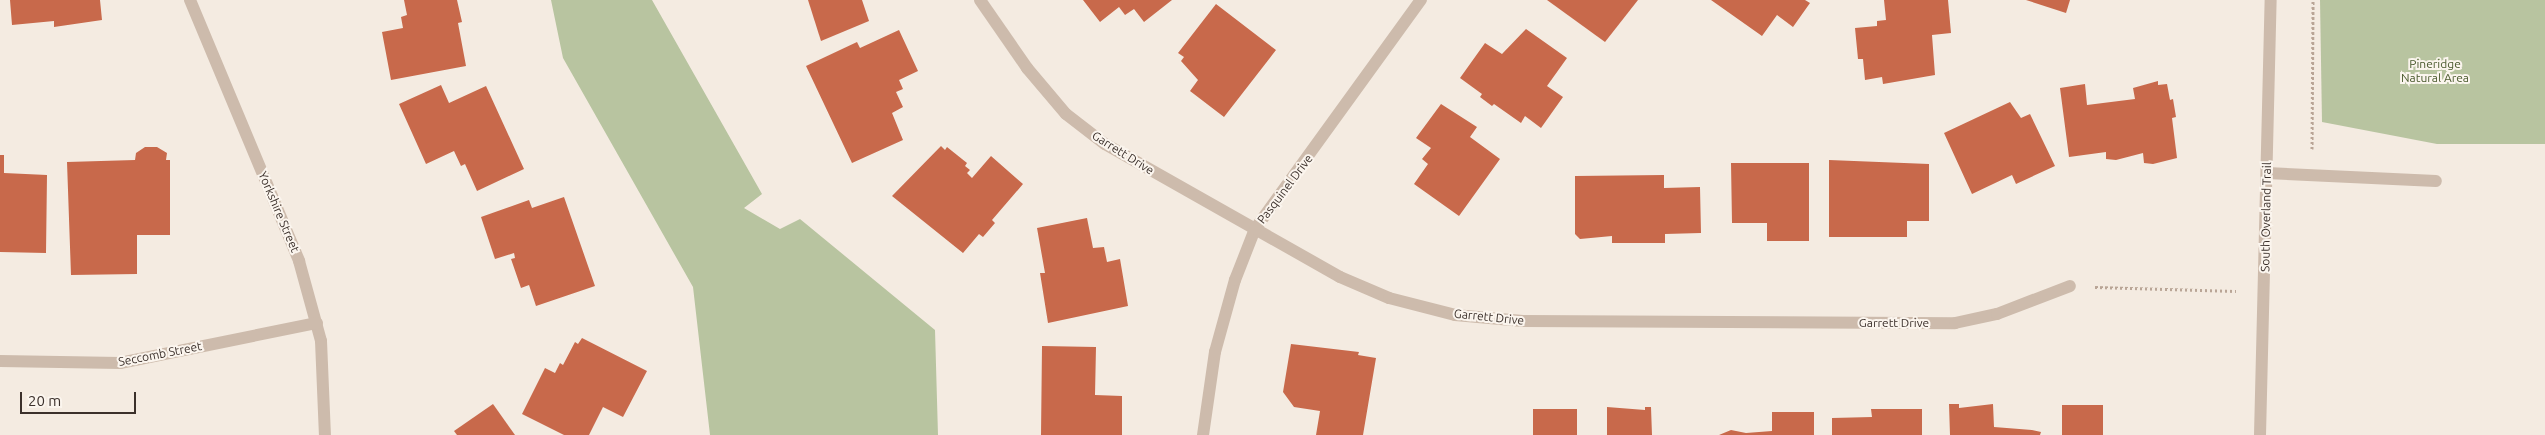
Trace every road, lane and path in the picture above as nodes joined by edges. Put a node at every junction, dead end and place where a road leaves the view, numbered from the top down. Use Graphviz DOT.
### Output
graph roads {
  1 [pos="190,0"];
  2 [pos="980,0"];
  3 [pos="1420,0"];
  4 [pos="2271,0"];
  5 [pos="2313,0"];
  6 [pos="2267,173"];
  7 [pos="2312,174"];
  8 [pos="2436,181"];
  9 [pos="1254,229"];
  10 [pos="2070,286"];
  11 [pos="2264,292"];
  12 [pos="317,323"];
  13 [pos="0,361"];
  14 [pos="326,435"];
  15 [pos="1203,435"];
  16 [pos="2260,435"];
  1 -- 12 [label="street, Yorkshire Street"];
  2 -- 9 [label="street, Garrett Drive"];
  3 -- 9 [label="street, Pasquinel Drive"];
  4 -- 6 [label="street, South Overland Trail"];
  5 -- 7 [label="path"];
  6 -- 7 [label="street"];
  6 -- 11 [label="street, South Overland Trail"];
  7 -- 8 [label="street"];
  9 -- 10 [label="street, Garrett Drive"];
  9 -- 15 [label="street, Pasquinel Drive"];
  10 -- 11 [label="path"];
  11 -- 16 [label="street, South Overland Trail"];
  12 -- 13 [label="street, Seccomb Street"];
  12 -- 14 [label="street, Yorkshire Street"];
}
